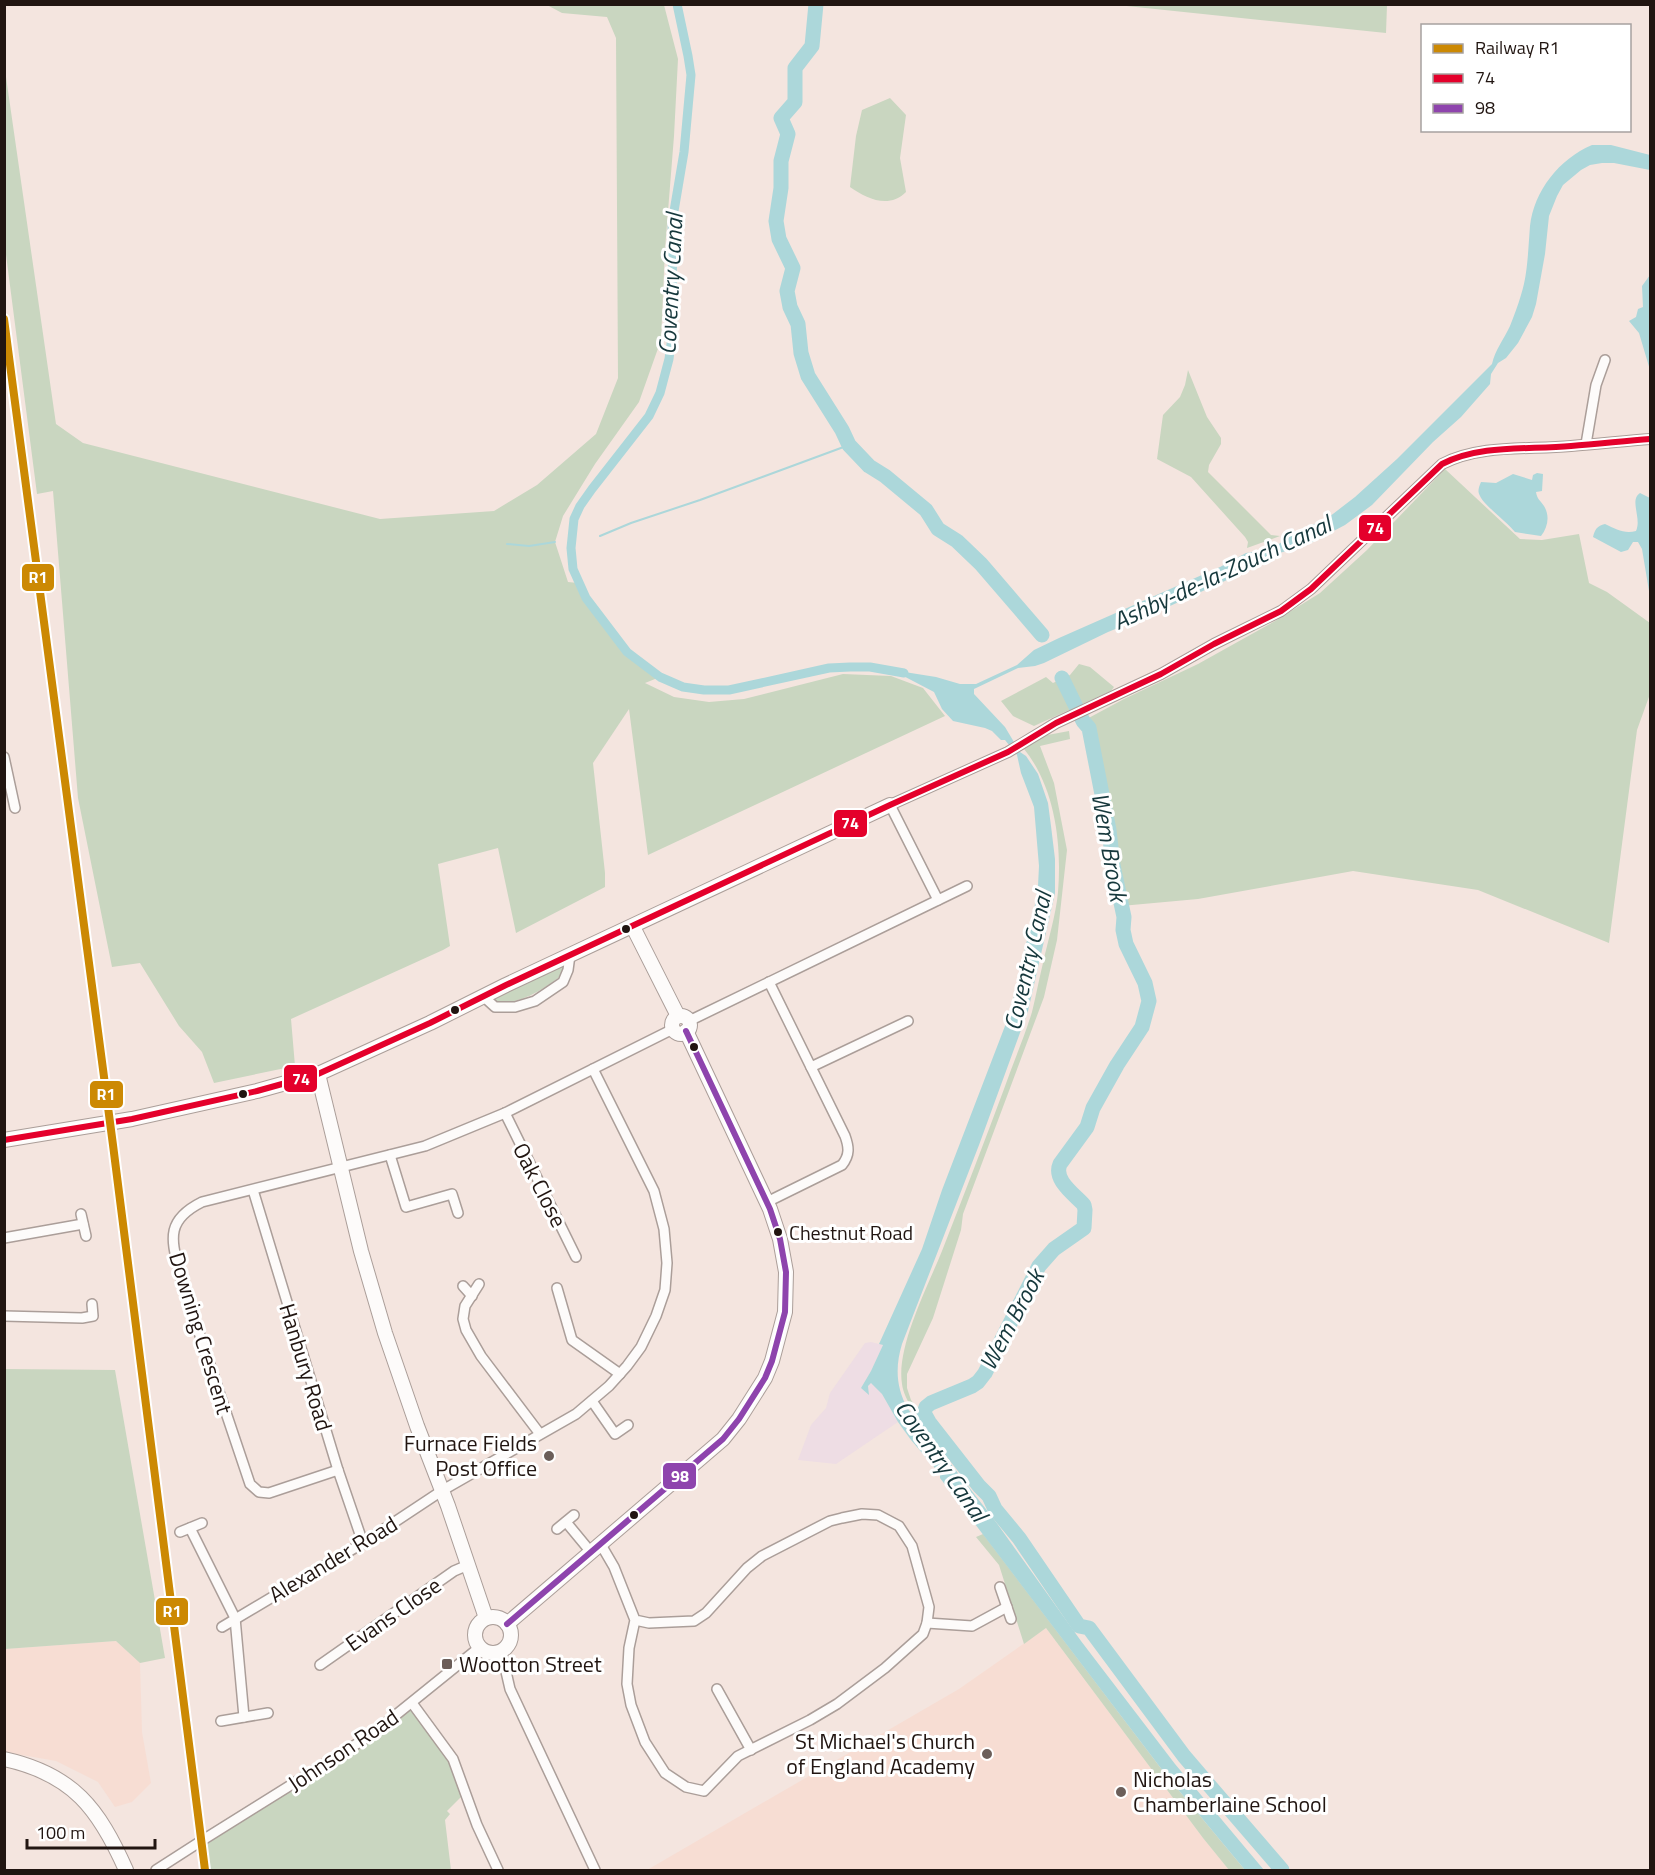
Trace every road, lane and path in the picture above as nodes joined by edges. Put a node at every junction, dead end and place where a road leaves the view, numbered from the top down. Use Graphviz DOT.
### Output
graph roads {
  1 [pos="1605,360"];
  2 [pos="1650,439"];
  3 [pos="1586,444"];
  4 [pos="4,757"];
  5 [pos="890,805"];
  6 [pos="15,808"];
  7 [pos="967,886"];
  8 [pos="938,900"];
  9 [pos="633,927"];
  10 [pos="570,955"];
  11 [pos="769,982"];
  12 [pos="484,997"];
  13 [pos="908,1021"];
  14 [pos="682,1024"];
  15 [pos="811,1067"];
  16 [pos="593,1069"];
  17 [pos="318,1074"];
  18 [pos="504,1113"];
  19 [pos="5,1139"];
  20 [pos="390,1155"];
  21 [pos="340,1168"];
  22 [pos="253,1190"];
  23 [pos="767,1202"];
  24 [pos="458,1213"];
  25 [pos="86,1236"];
  26 [pos="4,1238"];
  27 [pos="576,1257"];
  28 [pos="479,1284"];
  29 [pos="463,1286"];
  30 [pos="557,1288"];
  31 [pos="472,1296"];
  32 [pos="92,1304"];
  33 [pos="4,1316"];
  34 [pos="620,1374"];
  35 [pos="592,1401"];
  36 [pos="627,1425"];
  37 [pos="540,1434"];
  38 [pos="338,1470"];
  39 [pos="442,1490"];
  40 [pos="574,1515"];
  41 [pos="566,1522"];
  42 [pos="202,1523"];
  43 [pos="190,1528"];
  44 [pos="557,1529"];
  45 [pos="180,1532"];
  46 [pos="363,1543"];
  47 [pos="595,1547"];
  48 [pos="468,1565"];
  49 [pos="1000,1587"];
  50 [pos="1007,1607"];
  51 [pos="235,1618"];
  52 [pos="486,1618"];
  53 [pos="1011,1619"];
  54 [pos="635,1620"];
  55 [pos="927,1623"];
  56 [pos="507,1624"];
  57 [pos="222,1627"];
  58 [pos="480,1647"];
  59 [pos="501,1650"];
  60 [pos="320,1665"];
  61 [pos="717,1689"];
  62 [pos="412,1703"];
  63 [pos="268,1713"];
  64 [pos="244,1717"];
  65 [pos="221,1721"];
  66 [pos="751,1749"];
  67 [pos="4,1760"];
  68 [pos="126,1870"];
  69 [pos="156,1870"];
  70 [pos="498,1870"];
  71 [pos="595,1870"];
  1 -- 3 [label="street"];
  2 -- 3 [label="street"];
  3 -- 5 [label="street"];
  4 -- 6 [label="street"];
  5 -- 8 [label="street"];
  5 -- 9 [label="street"];
  7 -- 8 [label="street, Downing Crescent"];
  8 -- 11 [label="street, Downing Crescent"];
  9 -- 10 [label="street"];
  9 -- 14 [label="street"];
  10 -- 12 [label="street"];
  10 -- 12 [label="street"];
  11 -- 14 [label="street, Downing Crescent"];
  11 -- 15 [label="street"];
  12 -- 17 [label="street"];
  13 -- 15 [label="street"];
  14 -- 16 [label="street, Downing Crescent"];
  14 -- 23 [label="street"];
  15 -- 23 [label="street"];
  16 -- 18 [label="street, Downing Crescent"];
  16 -- 34 [label="street, Alexander Road"];
  17 -- 19 [label="street"];
  17 -- 21 [label="street"];
  18 -- 20 [label="street, Downing Crescent"];
  18 -- 27 [label="street, Oak Close"];
  20 -- 21 [label="street, Downing Crescent"];
  20 -- 24 [label="street"];
  21 -- 22 [label="street, Downing Crescent"];
  21 -- 39 [label="street"];
  22 -- 38 [label="street, Hanbury Road"];
  22 -- 38 [label="street, Downing Crescent"];
  23 -- 47 [label="street"];
  25 -- 26 [label="street"];
  28 -- 31 [label="street"];
  29 -- 31 [label="street"];
  30 -- 34 [label="street"];
  31 -- 37 [label="street"];
  32 -- 33 [label="street"];
  34 -- 35 [label="street, Alexander Road"];
  35 -- 36 [label="street"];
  35 -- 37 [label="street, Alexander Road"];
  37 -- 39 [label="street, Alexander Road"];
  38 -- 46 [label="street, Hanbury Road"];
  39 -- 46 [label="street, Alexander Road"];
  39 -- 48 [label="street"];
  40 -- 41 [label="street"];
  41 -- 44 [label="street"];
  41 -- 47 [label="street"];
  42 -- 43 [label="street"];
  43 -- 45 [label="street"];
  43 -- 51 [label="street"];
  46 -- 51 [label="street, Alexander Road"];
  47 -- 54 [label="street"];
  47 -- 56 [label="street"];
  48 -- 52 [label="street"];
  48 -- 60 [label="street, Evans Close"];
  49 -- 50 [label="street"];
  50 -- 53 [label="street"];
  50 -- 55 [label="street"];
  51 -- 57 [label="street, Alexander Road"];
  51 -- 64 [label="street"];
  52 -- 56 [label="street"];
  52 -- 58 [label="street"];
  54 -- 55 [label="street"];
  54 -- 66 [label="street"];
  55 -- 66 [label="street"];
  56 -- 59 [label="street"];
  58 -- 59 [label="street"];
  58 -- 62 [label="street, Johnson Road"];
  59 -- 71 [label="street"];
  61 -- 66 [label="street"];
  62 -- 69 [label="street, Johnson Road"];
  62 -- 70 [label="street"];
  63 -- 64 [label="street"];
  64 -- 65 [label="street"];
  67 -- 68 [label="street"];
}
